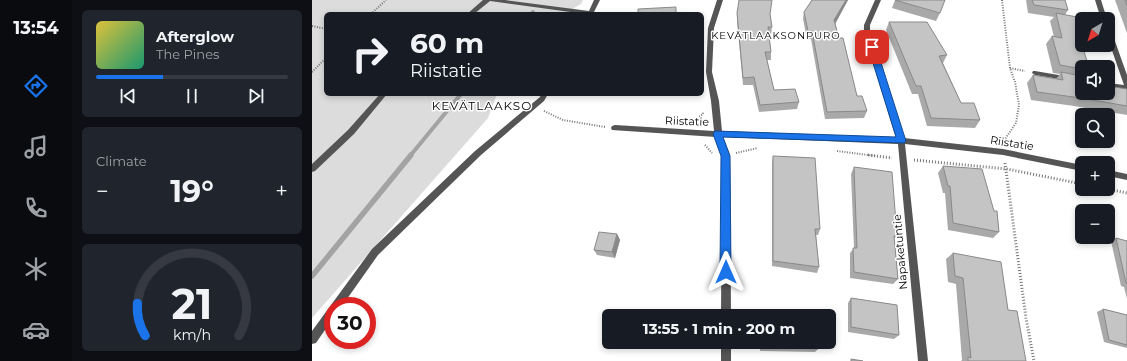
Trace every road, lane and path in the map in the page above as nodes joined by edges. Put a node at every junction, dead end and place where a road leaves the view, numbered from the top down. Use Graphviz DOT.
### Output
graph roads {
  1 [pos="386,0"];
  2 [pos="487,0"];
  3 [pos="492,0"];
  4 [pos="597,0"];
  5 [pos="720,0"];
  6 [pos="878,0"];
  7 [pos="1002,0"];
  8 [pos="1098,0"];
  9 [pos="373,12"];
  10 [pos="472,12"];
  11 [pos="583,12"];
  12 [pos="591,12"];
  13 [pos="1102,12"];
  14 [pos="312,26"];
  15 [pos="324,29"];
  16 [pos="1115,51"];
  17 [pos="324,60"];
  18 [pos="1010,68"];
  19 [pos="312,72"];
  20 [pos="1035,73"];
  21 [pos="1075,80"];
  22 [pos="1115,86"];
  23 [pos="1127,87"];
  24 [pos="382,96"];
  25 [pos="543,96"];
  26 [pos="533,106"];
  27 [pos="703,109"];
  28 [pos="615,128"];
  29 [pos="685,133"];
  30 [pos="718,134"];
  31 [pos="901,141"];
  32 [pos="704,144"];
  33 [pos="1003,152"];
  34 [pos="726,156"];
  35 [pos="1075,167"];
  36 [pos="312,170"];
  37 [pos="1115,174"];
  38 [pos="1127,177"];
  39 [pos="1115,190"];
  40 [pos="1127,193"];
  41 [pos="342,297"];
  42 [pos="726,309"];
  43 [pos="324,323"];
  44 [pos="312,340"];
  45 [pos="726,349"];
  46 [pos="726,361"];
  47 [pos="923,361"];
  48 [pos="1034,361"];
  1 -- 9 [label="path"];
  2 -- 10 [label="street"];
  3 -- 11 [label="street"];
  4 -- 12 [label="street"];
  5 -- 30 [label="street"];
  6 -- 31 [label="street, Napaketuntie"];
  7 -- 18 [label="path"];
  8 -- 13 [label="street"];
  14 -- 15 [label="path"];
  16 -- 23 [label="street"];
  17 -- 19 [label="path"];
  18 -- 20 [label="path"];
  18 -- 33 [label="path"];
  20 -- 21 [label="street"];
  22 -- 23 [label="street"];
  24 -- 36 [label="street"];
  25 -- 26 [label="street"];
  26 -- 28 [label="path"];
  26 -- 41 [label="street"];
  27 -- 29 [label="path"];
  28 -- 29 [label="street, Riistatie"];
  29 -- 30 [label="street, Riistatie"];
  30 -- 31 [label="street, Riistatie"];
  30 -- 34 [label="street"];
  31 -- 33 [label="street, Riistatie"];
  31 -- 47 [label="street, Napaketuntie"];
  32 -- 34 [label="path"];
  33 -- 35 [label="street, Riistatie"];
  33 -- 48 [label="path"];
  34 -- 42 [label="street"];
  37 -- 38 [label="street"];
  39 -- 40 [label="path"];
  43 -- 44 [label="street"];
  45 -- 46 [label="street"];
}
